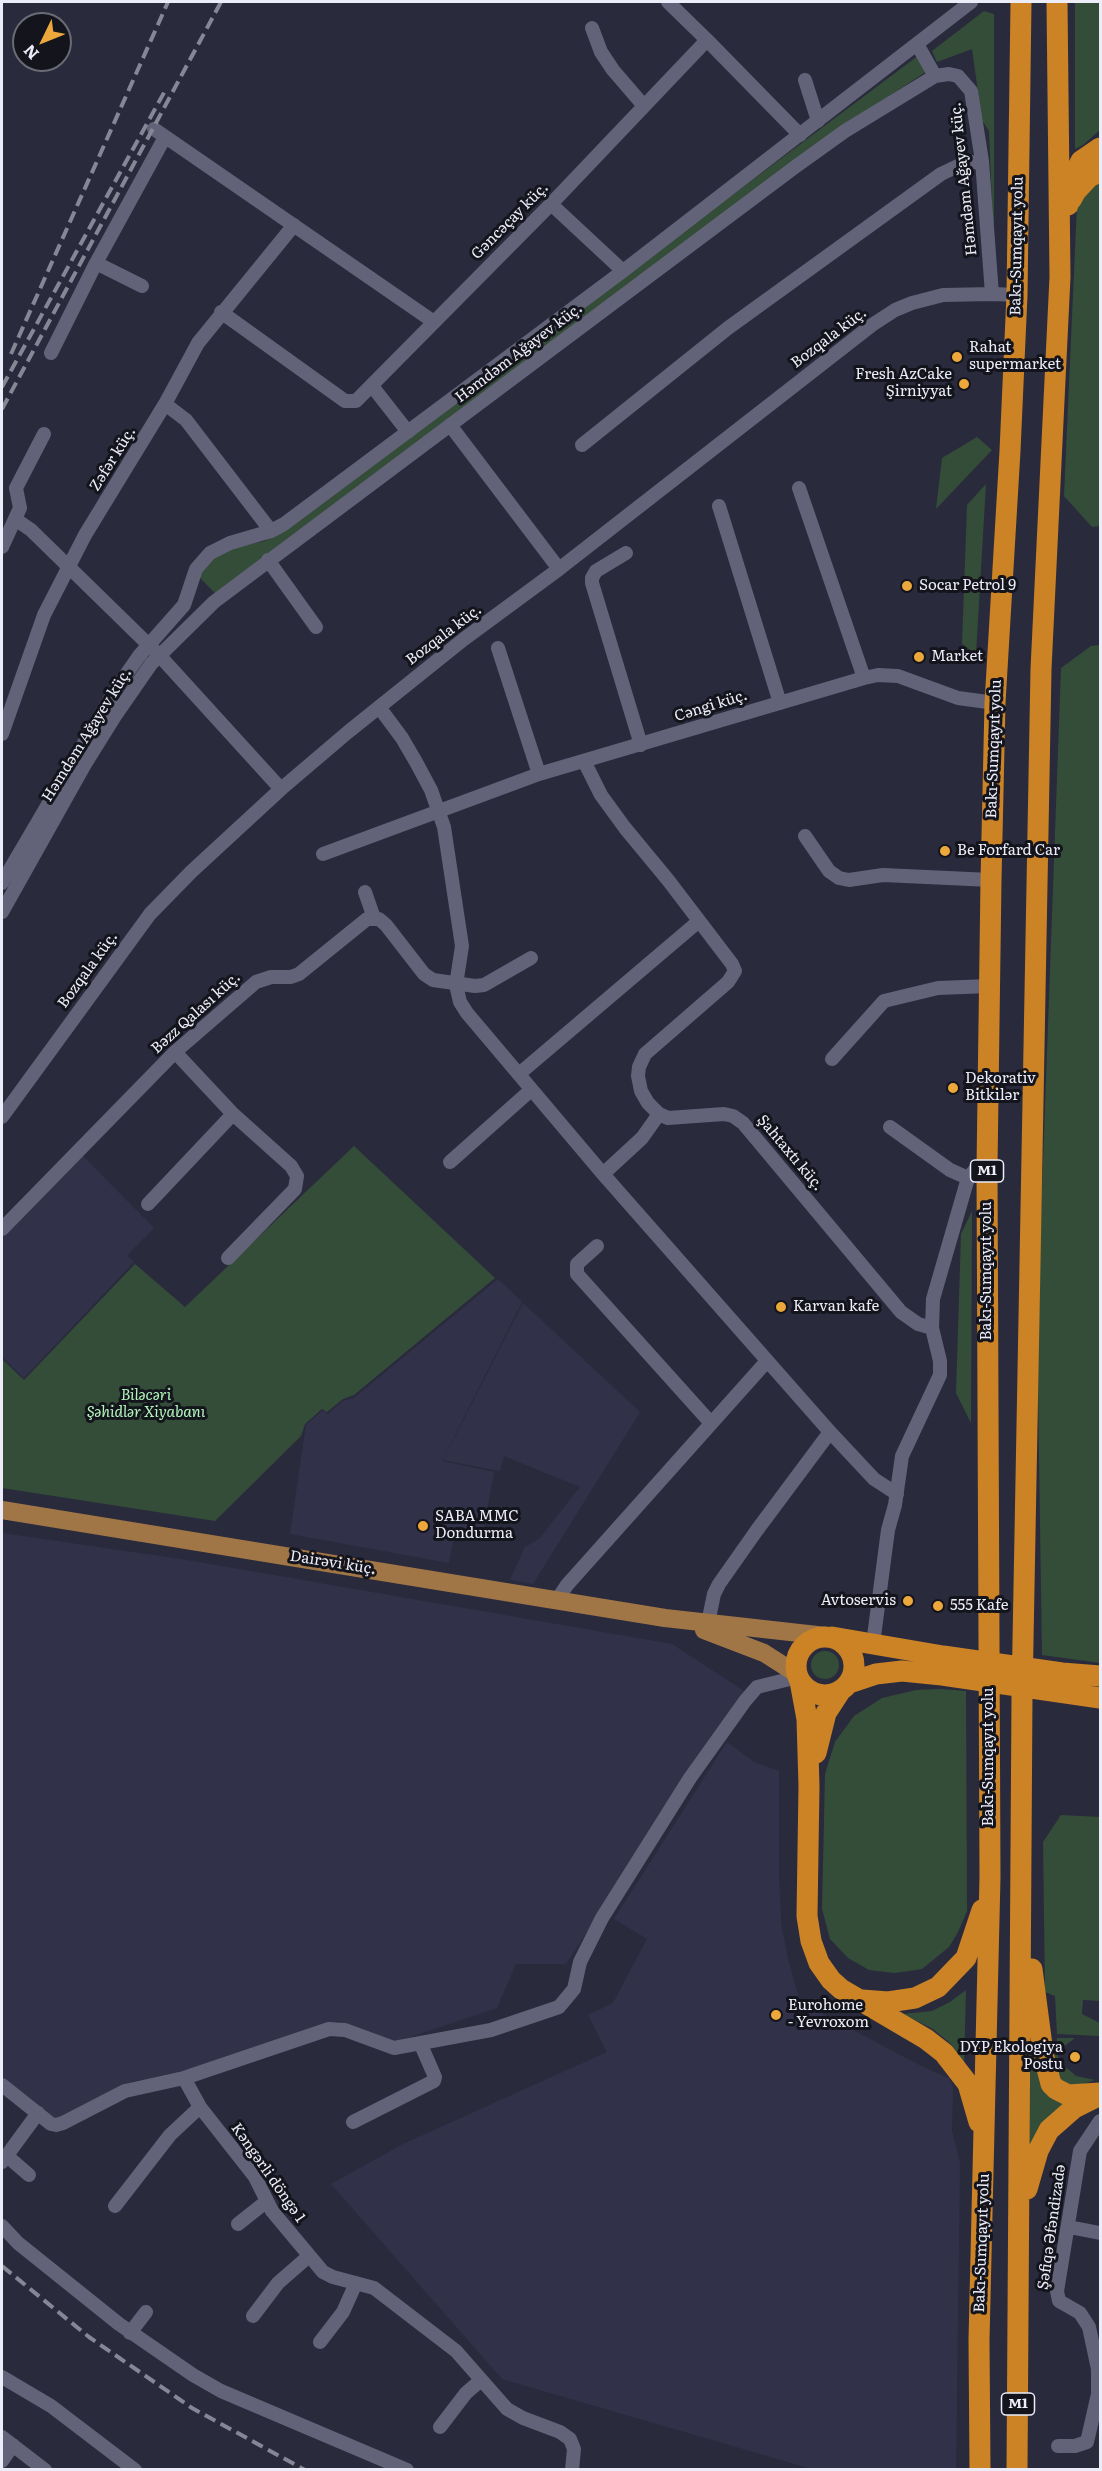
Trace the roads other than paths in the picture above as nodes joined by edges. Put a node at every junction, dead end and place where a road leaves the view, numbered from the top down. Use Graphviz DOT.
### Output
graph roads {
  1 [pos="668,2"];
  2 [pos="971,2"];
  3 [pos="1021,2"];
  4 [pos="1057,2"];
  5 [pos="591,28"];
  6 [pos="707,40"];
  7 [pos="917,44"];
  8 [pos="935,76"];
  9 [pos="805,80"];
  10 [pos="644,106"];
  11 [pos="818,121"];
  12 [pos="800,135"];
  13 [pos="1101,148"];
  14 [pos="982,161"];
  15 [pos="1101,172"];
  16 [pos="551,204"];
  17 [pos="1068,206"];
  18 [pos="294,225"];
  19 [pos="96,263"];
  20 [pos="623,271"];
  21 [pos="1060,277"];
  22 [pos="142,286"];
  23 [pos="993,294"];
  24 [pos="1017,295"];
  25 [pos="221,312"];
  26 [pos="434,322"];
  27 [pos="51,353"];
  28 [pos="372,386"];
  29 [pos="165,404"];
  30 [pos="450,425"];
  31 [pos="408,432"];
  32 [pos="44,434"];
  33 [pos="582,445"];
  34 [pos="799,488"];
  35 [pos="720,506"];
  36 [pos="15,519"];
  37 [pos="271,531"];
  38 [pos="2,546"];
  39 [pos="626,553"];
  40 [pos="268,560"];
  41 [pos="68,567"];
  42 [pos="560,569"];
  43 [pos="316,627"];
  44 [pos="148,644"];
  45 [pos="498,648"];
  46 [pos="159,655"];
  47 [pos="864,678"];
  48 [pos="780,703"];
  49 [pos="995,703"];
  50 [pos="379,707"];
  51 [pos="2,734"];
  52 [pos="641,745"];
  53 [pos="584,761"];
  54 [pos="540,774"];
  55 [pos="281,789"];
  56 [pos="439,812"];
  57 [pos="805,836"];
  58 [pos="323,854"];
  59 [pos="991,880"];
  60 [pos="2,883"];
  61 [pos="365,892"];
  62 [pos="2,912"];
  63 [pos="374,918"];
  64 [pos="699,921"];
  65 [pos="531,958"];
  66 [pos="456,985"];
  67 [pos="989,986"];
  68 [pos="175,1052"];
  69 [pos="832,1059"];
  70 [pos="519,1074"];
  71 [pos="531,1090"];
  72 [pos="233,1114"];
  73 [pos="659,1114"];
  74 [pos="2,1117"];
  75 [pos="890,1127"];
  76 [pos="450,1162"];
  77 [pos="977,1173"];
  78 [pos="603,1174"];
  79 [pos="148,1204"];
  80 [pos="2,1229"];
  81 [pos="597,1246"];
  82 [pos="228,1258"];
  83 [pos="932,1328"];
  84 [pos="767,1362"];
  85 [pos="710,1422"];
  86 [pos="830,1432"];
  87 [pos="897,1494"];
  88 [pos="2,1510"];
  89 [pos="557,1600"];
  90 [pos="665,1618"];
  91 [pos="708,1623"];
  92 [pos="829,1636"];
  93 [pos="873,1644"];
  94 [pos="943,1665"];
  95 [pos="1101,1676"];
  96 [pos="798,1677"];
  97 [pos="1063,1683"];
  98 [pos="845,1687"];
  99 [pos="1101,1698"];
  100 [pos="809,1786"];
  101 [pos="1021,1855"];
  102 [pos="990,1877"];
  103 [pos="858,2000"];
  104 [pos="421,2044"];
  105 [pos="184,2078"];
  106 [pos="2,2085"];
  107 [pos="1101,2094"];
  108 [pos="200,2107"];
  109 [pos="38,2114"];
  110 [pos="1101,2121"];
  111 [pos="353,2122"];
  112 [pos="985,2152"];
  113 [pos="4,2159"];
  114 [pos="29,2175"];
  115 [pos="267,2201"];
  116 [pos="115,2206"];
  117 [pos="238,2224"];
  118 [pos="2,2226"];
  119 [pos="1069,2227"];
  120 [pos="1101,2233"];
  121 [pos="1018,2246"];
  122 [pos="309,2256"];
  123 [pos="356,2283"];
  124 [pos="146,2312"];
  125 [pos="253,2316"];
  126 [pos="130,2333"];
  127 [pos="1019,2338"];
  128 [pos="979,2340"];
  129 [pos="320,2342"];
  130 [pos="2,2377"];
  131 [pos="480,2380"];
  132 [pos="1099,2403"];
  133 [pos="440,2427"];
  134 [pos="2,2437"];
  135 [pos="13,2445"];
  136 [pos="1058,2446"];
  137 [pos="2,2461"];
  138 [pos="45,2469"];
  139 [pos="135,2469"];
  140 [pos="407,2469"];
  141 [pos="572,2469"];
  142 [pos="969,2469"];
  143 [pos="980,2469"];
  144 [pos="1017,2469"];
  145 [pos="1031,2469"];
  1 -- 6 [label="street"];
  2 -- 7 [label="street"];
  3 -- 24 [label="highway, Bakı-Sumqayıt yolu / M1"];
  4 -- 21 [label="highway, M1"];
  5 -- 10 [label="street"];
  6 -- 10 [label="street, Gəncəçay küç."];
  6 -- 12 [label="street"];
  7 -- 8 [label="street"];
  7 -- 11 [label="street"];
  8 -- 14 [label="street, Həmdəm Ağayev küç."];
  8 -- 30 [label="street, Həmdəm Ağayev küç."];
  9 -- 11 [label="street"];
  10 -- 16 [label="street, Gəncəçay küç."];
  11 -- 12 [label="street"];
  12 -- 20 [label="street"];
  13 -- 17 [label="highway"];
  14 -- 23 [label="street, Həmdəm Ağayev küç."];
  14 -- 33 [label="street"];
  15 -- 17 [label="highway"];
  16 -- 20 [label="street"];
  16 -- 26 [label="street, Gəncəçay küç."];
  17 -- 21 [label="highway"];
  18 -- 19 [label="street"];
  18 -- 25 [label="street, Zəfər küç."];
  18 -- 26 [label="street"];
  19 -- 22 [label="street"];
  19 -- 27 [label="street"];
  20 -- 31 [label="street"];
  21 -- 101 [label="highway, M1"];
  23 -- 24 [label="street"];
  23 -- 42 [label="street, Bozqala küç."];
  24 -- 49 [label="highway, Bakı-Sumqayıt yolu / M1"];
  25 -- 28 [label="street, Gəncəçay küç."];
  25 -- 29 [label="street, Zəfər küç."];
  26 -- 28 [label="street, Gəncəçay küç."];
  28 -- 31 [label="street"];
  29 -- 37 [label="street"];
  29 -- 41 [label="street, Zəfər küç."];
  30 -- 40 [label="street, Həmdəm Ağayev küç."];
  30 -- 42 [label="street"];
  31 -- 37 [label="street"];
  32 -- 36 [label="street"];
  34 -- 47 [label="street"];
  35 -- 48 [label="street"];
  36 -- 38 [label="street"];
  36 -- 41 [label="street"];
  37 -- 44 [label="street"];
  39 -- 52 [label="street"];
  40 -- 43 [label="street"];
  40 -- 46 [label="street, Həmdəm Ağayev küç."];
  41 -- 44 [label="street"];
  41 -- 51 [label="street, Zəfər küç."];
  42 -- 50 [label="street, Bozqala küç."];
  44 -- 46 [label="street"];
  44 -- 60 [label="street"];
  45 -- 54 [label="street"];
  46 -- 55 [label="street"];
  46 -- 62 [label="street, Həmdəm Ağayev küç."];
  47 -- 48 [label="street, Cəngi küç."];
  47 -- 49 [label="street, Cəngi küç."];
  48 -- 52 [label="street, Cəngi küç."];
  49 -- 59 [label="highway, Bakı-Sumqayıt yolu / M1"];
  50 -- 55 [label="street, Bozqala küç."];
  50 -- 56 [label="street"];
  52 -- 53 [label="street, Cəngi küç."];
  53 -- 54 [label="street, Cəngi küç."];
  53 -- 64 [label="street"];
  54 -- 56 [label="street, Cəngi küç."];
  55 -- 74 [label="street, Bozqala küç."];
  56 -- 58 [label="street, Cəngi küç."];
  56 -- 66 [label="street"];
  57 -- 59 [label="street"];
  59 -- 67 [label="highway, Bakı-Sumqayıt yolu / M1"];
  61 -- 63 [label="street"];
  63 -- 66 [label="street"];
  63 -- 68 [label="street, Bəzz Qalası küç."];
  64 -- 70 [label="street"];
  64 -- 73 [label="street"];
  65 -- 66 [label="street"];
  66 -- 70 [label="street"];
  67 -- 69 [label="street"];
  67 -- 77 [label="highway, Bakı-Sumqayıt yolu / M1"];
  68 -- 72 [label="street"];
  68 -- 80 [label="street, Bəzz Qalası küç."];
  70 -- 71 [label="street"];
  71 -- 76 [label="street"];
  71 -- 78 [label="street"];
  72 -- 79 [label="street"];
  72 -- 82 [label="street"];
  73 -- 78 [label="street"];
  73 -- 83 [label="street, Şahtaxtı küç."];
  75 -- 77 [label="street"];
  77 -- 83 [label="street"];
  77 -- 102 [label="highway, Bakı-Sumqayıt yolu / M1"];
  78 -- 84 [label="street"];
  81 -- 85 [label="street"];
  83 -- 87 [label="street"];
  84 -- 85 [label="street"];
  84 -- 86 [label="street"];
  85 -- 89 [label="street"];
  86 -- 87 [label="street"];
  86 -- 91 [label="street"];
  87 -- 93 [label="street"];
  88 -- 89 [label="main road, Dairəvi küç."];
  89 -- 90 [label="main road, Dairəvi küç."];
  90 -- 91 [label="main road, Dairəvi küç."];
  90 -- 96 [label="main road, Dairəvi küç."];
  91 -- 92 [label="main road, Dairəvi küç."];
  92 -- 93 [label="highway"];
  92 -- 96 [label="highway"];
  92 -- 98 [label="highway"];
  93 -- 94 [label="highway"];
  94 -- 97 [label="highway"];
  94 -- 98 [label="highway"];
  95 -- 97 [label="highway"];
  96 -- 98 [label="highway"];
  96 -- 100 [label="highway"];
  96 -- 104 [label="street"];
  97 -- 99 [label="highway"];
  98 -- 100 [label="highway"];
  100 -- 103 [label="highway"];
  101 -- 107 [label="highway"];
  101 -- 121 [label="highway, M1"];
  102 -- 103 [label="highway"];
  102 -- 112 [label="highway, Bakı-Sumqayıt yolu / M1"];
  103 -- 112 [label="highway"];
  104 -- 105 [label="street"];
  104 -- 111 [label="street"];
  105 -- 108 [label="street, Kəngərli döngə 1"];
  105 -- 109 [label="street"];
  106 -- 109 [label="street"];
  107 -- 121 [label="highway"];
  108 -- 115 [label="street, Kəngərli döngə 1"];
  108 -- 116 [label="street"];
  109 -- 113 [label="street"];
  110 -- 119 [label="street, Şəfiqə Əfəndizadə"];
  112 -- 128 [label="highway, Bakı-Sumqayıt yolu / M1"];
  113 -- 114 [label="street"];
  115 -- 117 [label="street"];
  115 -- 122 [label="street, Kəngərli döngə 1"];
  118 -- 126 [label="street"];
  119 -- 120 [label="street"];
  119 -- 132 [label="street, Şəfiqə Əfəndizadə"];
  121 -- 127 [label="highway, M1"];
  122 -- 123 [label="street, Kəngərli döngə 1"];
  122 -- 125 [label="street"];
  123 -- 129 [label="street"];
  123 -- 131 [label="street, Kəngərli döngə 1"];
  124 -- 126 [label="street"];
  126 -- 140 [label="street"];
  127 -- 144 [label="highway, M1"];
  127 -- 145 [label="highway"];
  128 -- 142 [label="highway"];
  128 -- 143 [label="highway, Bakı-Sumqayıt yolu / M1"];
  130 -- 139 [label="street"];
  131 -- 133 [label="street"];
  131 -- 141 [label="street, Kəngərli döngə 1"];
  132 -- 136 [label="street, Şəfiqə Əfəndizadə"];
  134 -- 135 [label="street"];
  135 -- 137 [label="street"];
  135 -- 138 [label="street"];
}
